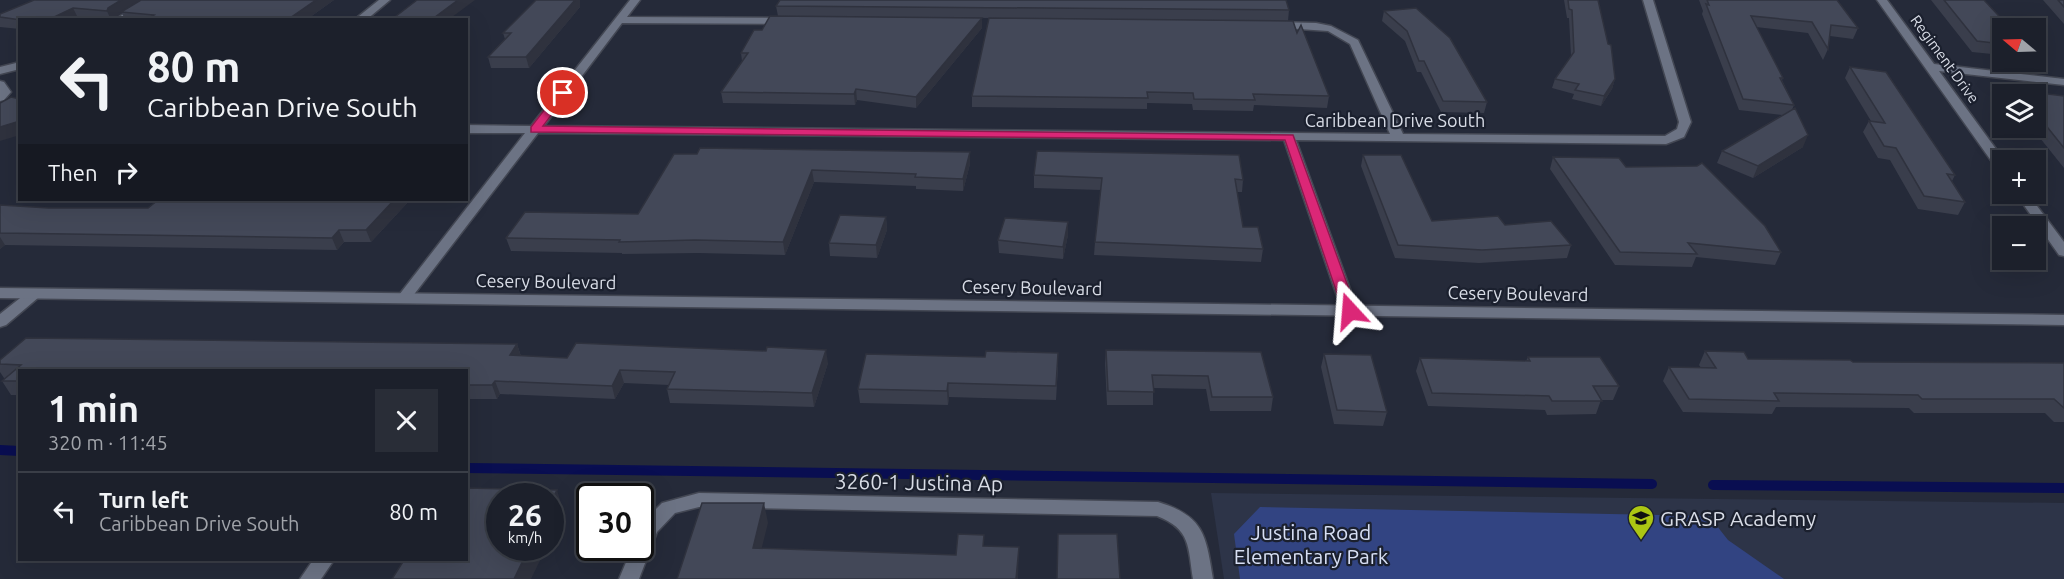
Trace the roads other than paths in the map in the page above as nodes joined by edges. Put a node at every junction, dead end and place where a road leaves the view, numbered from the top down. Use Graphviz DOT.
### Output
graph roads {
  1 [pos="153,0"];
  2 [pos="385,0"];
  3 [pos="635,0"];
  4 [pos="1648,0"];
  5 [pos="1882,0"];
  6 [pos="122,18"];
  7 [pos="362,18"];
  8 [pos="620,20"];
  9 [pos="798,22"];
  10 [pos="1262,25"];
  11 [pos="18,66"];
  12 [pos="1930,66"];
  13 [pos="0,70"];
  14 [pos="2064,82"];
  15 [pos="0,84"];
  16 [pos="0,98"];
  17 [pos="468,129"];
  18 [pos="534,129"];
  19 [pos="1289,137"];
  20 [pos="1398,137"];
  21 [pos="1992,152"];
  22 [pos="2029,204"];
  23 [pos="2064,252"];
  24 [pos="0,293"];
  25 [pos="34,294"];
  26 [pos="404,298"];
  27 [pos="1350,311"];
  28 [pos="2064,320"];
  29 [pos="0,322"];
  30 [pos="323,561"];
  31 [pos="310,579"];
  32 [pos="629,579"];
  33 [pos="1203,579"];
  1 -- 6 [label="street"];
  2 -- 7 [label="street"];
  3 -- 8 [label="street"];
  4 -- 20 [label="street, Caribbean Drive South"];
  5 -- 12 [label="street, Regiment Drive"];
  8 -- 9 [label="street"];
  8 -- 18 [label="street"];
  10 -- 20 [label="street"];
  11 -- 13 [label="street"];
  12 -- 14 [label="street"];
  12 -- 21 [label="street, Regiment Drive"];
  15 -- 16 [label="street"];
  17 -- 18 [label="street, Caribbean Drive South"];
  18 -- 19 [label="street, Caribbean Drive South"];
  18 -- 26 [label="street"];
  19 -- 20 [label="street, Caribbean Drive South"];
  19 -- 27 [label="street"];
  22 -- 23 [label="street"];
  24 -- 25 [label="street, Cesery Boulevard"];
  25 -- 26 [label="street, Cesery Boulevard"];
  25 -- 29 [label="street"];
  26 -- 27 [label="street, Cesery Boulevard"];
  27 -- 28 [label="street, Cesery Boulevard"];
  30 -- 31 [label="street"];
  32 -- 33 [label="street, 3260-1 Justina Ap"];
}
